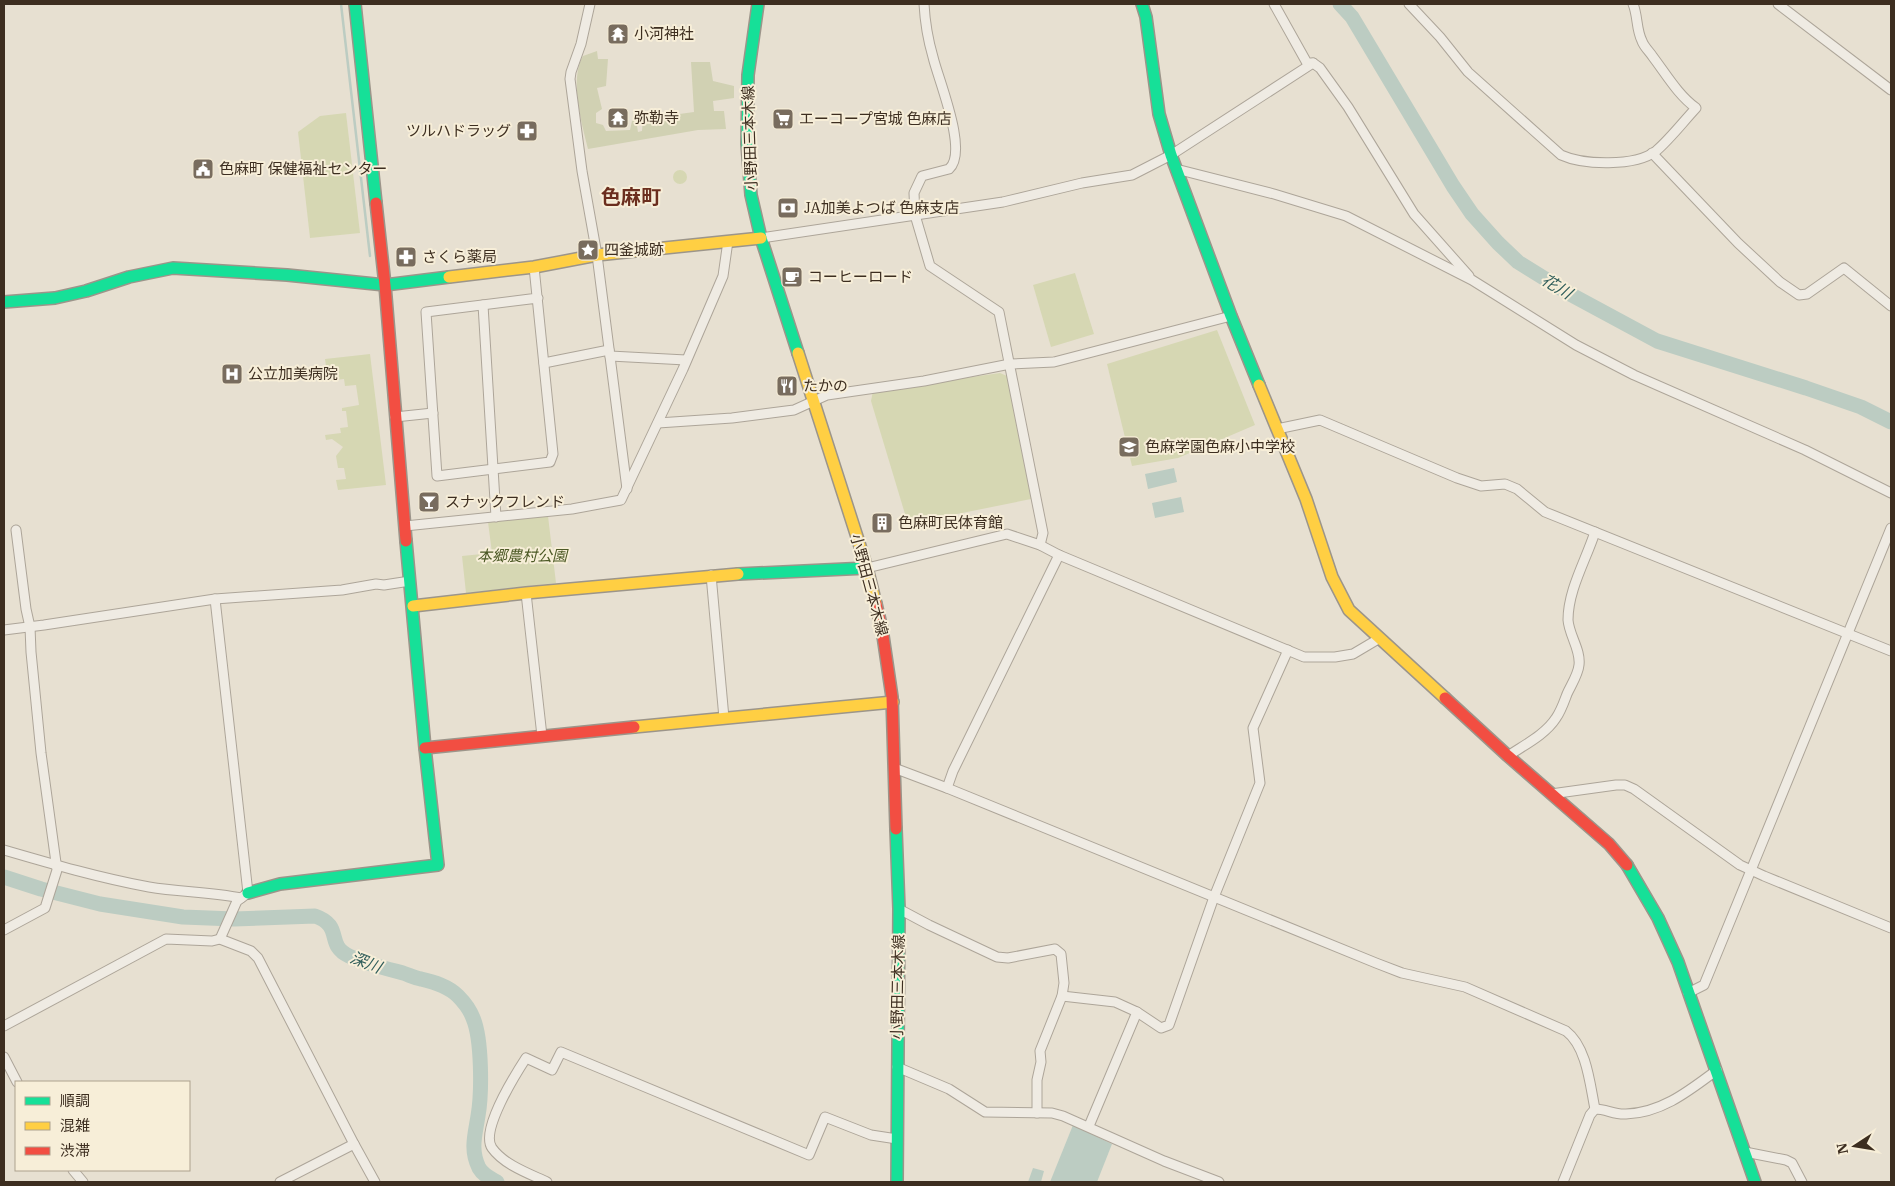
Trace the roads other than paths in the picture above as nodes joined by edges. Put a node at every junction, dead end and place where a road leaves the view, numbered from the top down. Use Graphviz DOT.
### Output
graph roads {
  1 [pos="355,4"];
  2 [pos="590,4"];
  3 [pos="758,4"];
  4 [pos="924,4"];
  5 [pos="1142,4"];
  6 [pos="1274,4"];
  7 [pos="1409,4"];
  8 [pos="1633,4"];
  9 [pos="1641,4"];
  10 [pos="1778,4"];
  11 [pos="1636,13"];
  12 [pos="1313,63"];
  13 [pos="1891,90"];
  14 [pos="1652,153"];
  15 [pos="1171,155"];
  16 [pos="1176,169"];
  17 [pos="915,216"];
  18 [pos="761,238"];
  19 [pos="728,241"];
  20 [pos="597,254"];
  21 [pos="534,267"];
  22 [pos="1472,280"];
  23 [pos="385,285"];
  24 [pos="538,298"];
  25 [pos="4,302"];
  26 [pos="483,305"];
  27 [pos="1891,306"];
  28 [pos="1230,316"];
  29 [pos="609,353"];
  30 [pos="686,360"];
  31 [pos="544,363"];
  32 [pos="1010,364"];
  33 [pos="814,402"];
  34 [pos="433,413"];
  35 [pos="395,417"];
  36 [pos="658,423"];
  37 [pos="1277,429"];
  38 [pos="493,470"];
  39 [pos="627,489"];
  40 [pos="1891,493"];
  41 [pos="496,517"];
  42 [pos="405,526"];
  43 [pos="1891,528"];
  44 [pos="16,530"];
  45 [pos="1595,532"];
  46 [pos="1040,545"];
  47 [pos="1059,555"];
  48 [pos="867,568"];
  49 [pos="712,576"];
  50 [pos="410,581"];
  51 [pos="526,593"];
  52 [pos="215,599"];
  53 [pos="413,606"];
  54 [pos="30,627"];
  55 [pos="4,630"];
  56 [pos="1848,633"];
  57 [pos="1380,638"];
  58 [pos="1288,650"];
  59 [pos="1891,651"];
  60 [pos="893,702"];
  61 [pos="724,718"];
  62 [pos="542,736"];
  63 [pos="425,748"];
  64 [pos="1508,756"];
  65 [pos="894,768"];
  66 [pos="947,788"];
  67 [pos="1551,794"];
  68 [pos="4,850"];
  69 [pos="56,869"];
  70 [pos="1750,870"];
  71 [pos="242,897"];
  72 [pos="1214,897"];
  73 [pos="899,909"];
  74 [pos="1891,928"];
  75 [pos="4,930"];
  76 [pos="220,939"];
  77 [pos="1688,994"];
  78 [pos="1062,996"];
  79 [pos="1136,1012"];
  80 [pos="4,1026"];
  81 [pos="4,1056"];
  82 [pos="897,1067"];
  83 [pos="1717,1070"];
  84 [pos="16,1081"];
  85 [pos="1595,1109"];
  86 [pos="1037,1113"];
  87 [pos="1089,1126"];
  88 [pos="897,1139"];
  89 [pos="354,1144"];
  90 [pos="1745,1152"];
  91 [pos="75,1171"];
  92 [pos="83,1182"];
  93 [pos="280,1182"];
  94 [pos="375,1182"];
  95 [pos="548,1182"];
  96 [pos="896,1182"];
  97 [pos="1219,1182"];
  98 [pos="1563,1182"];
  99 [pos="1755,1182"];
  100 [pos="1802,1182"];
  1 -- 23 [label="street"];
  2 -- 20 [label="street"];
  3 -- 18 [label="street, 小野田三本木線"];
  4 -- 17 [label="street"];
  5 -- 15 [label="street"];
  6 -- 12 [label="street"];
  7 -- 14 [label="street"];
  8 -- 11 [label="street"];
  9 -- 11 [label="street"];
  10 -- 13 [label="street"];
  11 -- 14 [label="street"];
  12 -- 15 [label="street"];
  12 -- 22 [label="street"];
  14 -- 27 [label="street"];
  15 -- 16 [label="street"];
  15 -- 17 [label="street"];
  16 -- 22 [label="street"];
  16 -- 28 [label="street"];
  17 -- 18 [label="street"];
  17 -- 32 [label="street"];
  18 -- 19 [label="street"];
  18 -- 33 [label="street, 小野田三本木線"];
  19 -- 20 [label="street"];
  19 -- 30 [label="street"];
  20 -- 21 [label="street"];
  20 -- 29 [label="street"];
  21 -- 23 [label="street"];
  21 -- 24 [label="street"];
  22 -- 40 [label="street"];
  23 -- 25 [label="street"];
  23 -- 35 [label="street"];
  24 -- 26 [label="street"];
  24 -- 31 [label="street"];
  26 -- 34 [label="street"];
  26 -- 38 [label="street"];
  28 -- 32 [label="street"];
  28 -- 37 [label="street"];
  29 -- 30 [label="street"];
  29 -- 31 [label="street"];
  29 -- 39 [label="street"];
  30 -- 36 [label="street"];
  31 -- 38 [label="street"];
  32 -- 33 [label="street"];
  32 -- 46 [label="street"];
  33 -- 36 [label="street"];
  33 -- 48 [label="street, 小野田三本木線"];
  34 -- 35 [label="street"];
  34 -- 38 [label="street"];
  35 -- 42 [label="street"];
  36 -- 39 [label="street"];
  37 -- 45 [label="street"];
  37 -- 57 [label="street"];
  38 -- 41 [label="street"];
  39 -- 41 [label="street"];
  41 -- 42 [label="street"];
  42 -- 50 [label="street"];
  43 -- 56 [label="street"];
  44 -- 54 [label="street"];
  45 -- 56 [label="street"];
  45 -- 64 [label="street"];
  46 -- 47 [label="street"];
  46 -- 48 [label="street"];
  47 -- 58 [label="street"];
  47 -- 66 [label="street"];
  48 -- 49 [label="street"];
  48 -- 60 [label="street, 小野田三本木線"];
  49 -- 51 [label="street"];
  49 -- 61 [label="street"];
  50 -- 52 [label="street"];
  50 -- 53 [label="street"];
  51 -- 53 [label="street"];
  51 -- 62 [label="street"];
  52 -- 54 [label="street"];
  52 -- 71 [label="street"];
  53 -- 63 [label="street"];
  54 -- 55 [label="street"];
  54 -- 69 [label="street"];
  56 -- 59 [label="street"];
  56 -- 70 [label="street"];
  57 -- 58 [label="street"];
  57 -- 64 [label="street"];
  58 -- 72 [label="street"];
  60 -- 61 [label="street"];
  60 -- 65 [label="street, 小野田三本木線"];
  61 -- 62 [label="street"];
  62 -- 63 [label="street"];
  63 -- 71 [label="street"];
  64 -- 67 [label="street"];
  65 -- 66 [label="street"];
  65 -- 73 [label="street, 小野田三本木線"];
  66 -- 72 [label="street"];
  67 -- 70 [label="street"];
  67 -- 77 [label="street"];
  68 -- 69 [label="street"];
  69 -- 71 [label="street"];
  69 -- 75 [label="street"];
  70 -- 74 [label="street"];
  70 -- 77 [label="street"];
  71 -- 76 [label="street"];
  72 -- 79 [label="street"];
  72 -- 85 [label="street"];
  73 -- 78 [label="street"];
  73 -- 82 [label="street, 小野田三本木線"];
  76 -- 80 [label="street"];
  76 -- 89 [label="street"];
  77 -- 83 [label="street"];
  78 -- 79 [label="street"];
  78 -- 86 [label="street"];
  79 -- 87 [label="street"];
  81 -- 84 [label="street"];
  82 -- 86 [label="street"];
  82 -- 88 [label="street, 小野田三本木線"];
  83 -- 85 [label="street"];
  83 -- 90 [label="street"];
  85 -- 98 [label="street"];
  86 -- 87 [label="street"];
  87 -- 97 [label="street"];
  88 -- 95 [label="street"];
  88 -- 96 [label="street, 小野田三本木線"];
  89 -- 93 [label="street"];
  89 -- 94 [label="street"];
  90 -- 99 [label="street"];
  90 -- 100 [label="street"];
  91 -- 92 [label="street"];
}
